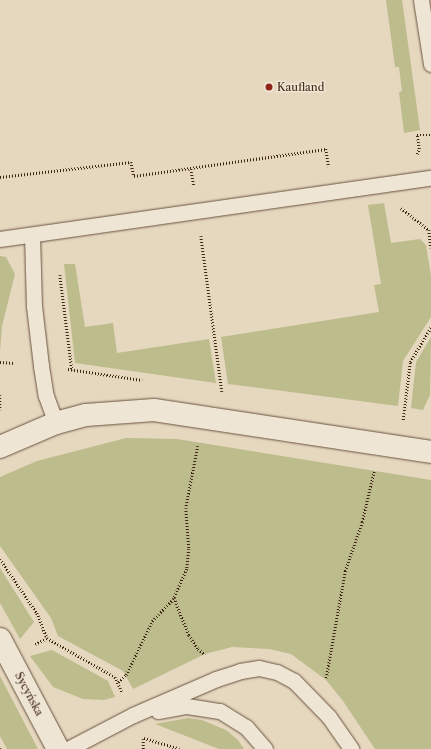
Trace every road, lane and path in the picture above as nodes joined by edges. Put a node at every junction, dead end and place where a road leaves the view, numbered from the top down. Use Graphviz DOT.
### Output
graph roads {
  1 [pos="421,0"];
  2 [pos="431,64"];
  3 [pos="191,169"];
  4 [pos="330,174"];
  5 [pos="0,177"];
  6 [pos="431,178"];
  7 [pos="198,211"];
  8 [pos="60,232"];
  9 [pos="32,235"];
  10 [pos="0,239"];
  11 [pos="431,327"];
  12 [pos="72,370"];
  13 [pos="222,394"];
  14 [pos="0,395"];
  15 [pos="0,410"];
  16 [pos="403,420"];
  17 [pos="56,423"];
  18 [pos="200,438"];
  19 [pos="0,446"];
  20 [pos="431,452"];
  21 [pos="376,466"];
  22 [pos="0,559"];
  23 [pos="174,598"];
  24 [pos="0,639"];
  25 [pos="206,654"];
  26 [pos="118,682"];
  27 [pos="318,706"];
  28 [pos="133,715"];
  29 [pos="144,738"];
  30 [pos="58,749"];
  31 [pos="68,749"];
  32 [pos="143,749"];
  33 [pos="179,749"];
  34 [pos="264,749"];
  35 [pos="351,749"];
  1 -- 2 [label="lane"];
  3 -- 4 [label="path"];
  3 -- 5 [label="path"];
  3 -- 7 [label="path"];
  6 -- 7 [label="lane"];
  7 -- 8 [label="lane"];
  7 -- 13 [label="path"];
  8 -- 9 [label="lane"];
  8 -- 12 [label="path"];
  9 -- 10 [label="lane"];
  9 -- 17 [label="lane"];
  11 -- 16 [label="path"];
  14 -- 15 [label="path"];
  17 -- 19 [label="street"];
  17 -- 20 [label="street"];
  18 -- 23 [label="path"];
  21 -- 27 [label="path"];
  22 -- 26 [label="path"];
  23 -- 25 [label="path"];
  23 -- 26 [label="path"];
  24 -- 30 [label="street, Sycyńska"];
  26 -- 28 [label="path"];
  27 -- 28 [label="lane"];
  27 -- 35 [label="lane"];
  28 -- 29 [label="path"];
  28 -- 31 [label="lane"];
  28 -- 34 [label="lane"];
  29 -- 32 [label="path"];
  29 -- 33 [label="path"];
}
